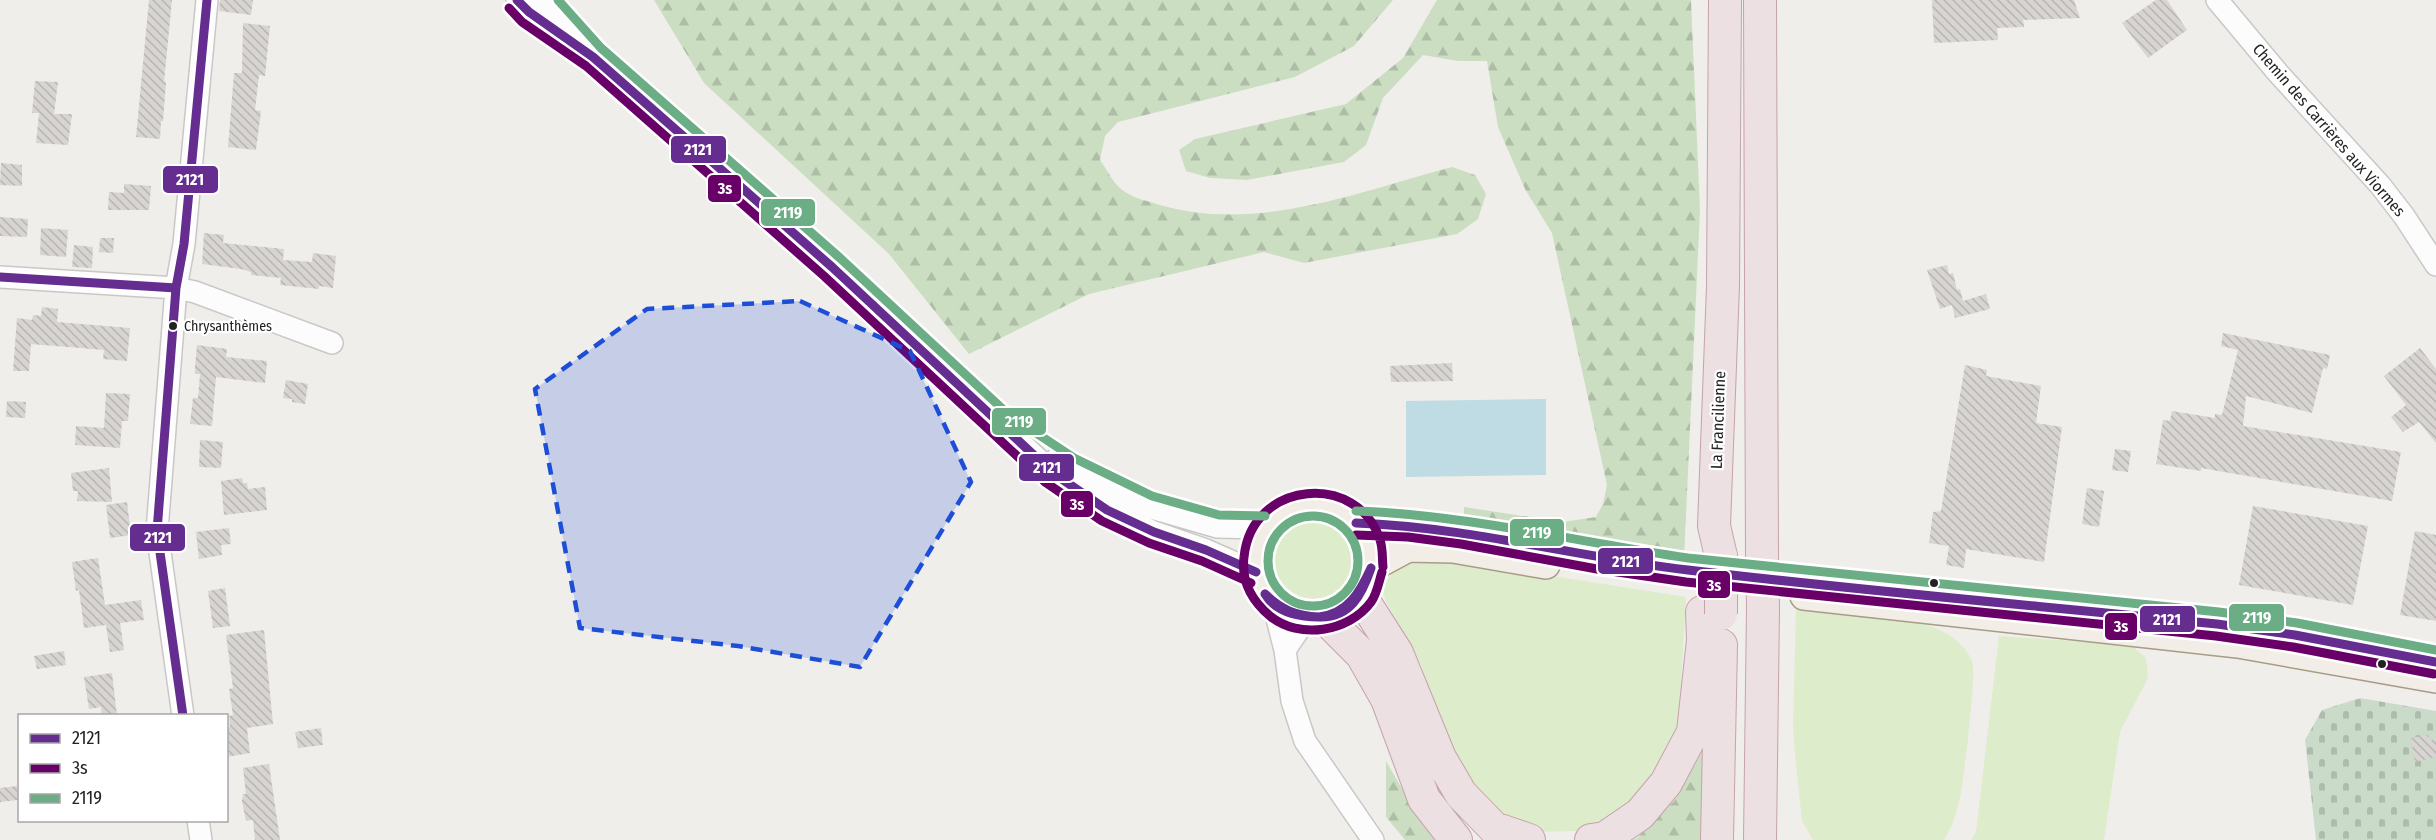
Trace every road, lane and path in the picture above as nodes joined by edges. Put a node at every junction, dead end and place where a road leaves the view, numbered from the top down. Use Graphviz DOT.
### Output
graph roads {
  1 [pos="207,0"];
  2 [pos="517,0"];
  3 [pos="542,0"];
  4 [pos="1725,0"];
  5 [pos="1760,0"];
  6 [pos="2217,0"];
  7 [pos="593,57"];
  8 [pos="2436,265"];
  9 [pos="0,278"];
  10 [pos="176,288"];
  11 [pos="332,343"];
  12 [pos="1002,424"];
  13 [pos="1356,523"];
  14 [pos="1265,528"];
  15 [pos="1702,558"];
  16 [pos="1256,572"];
  17 [pos="1365,581"];
  18 [pos="1273,603"];
  19 [pos="1712,613"];
  20 [pos="1315,618"];
  21 [pos="1285,650"];
  22 [pos="2436,662"];
  23 [pos="2436,679"];
  24 [pos="183,714"];
  25 [pos="198,822"];
  26 [pos="201,840"];
  27 [pos="1373,840"];
  28 [pos="1456,840"];
  29 [pos="1529,840"];
  30 [pos="1591,840"];
  31 [pos="1718,840"];
  32 [pos="1760,840"];
  1 -- 10 [label="street"];
  2 -- 7 [label="street"];
  3 -- 7 [label="street"];
  4 -- 15 [label="highway, La Francilienne"];
  5 -- 32 [label="highway, bridge"];
  6 -- 8 [label="street, Chemin des Carrières aux Viormes"];
  7 -- 12 [label="street"];
  9 -- 10 [label="street"];
  10 -- 11 [label="street"];
  10 -- 24 [label="street"];
  12 -- 14 [label="street"];
  12 -- 16 [label="street"];
  13 -- 14 [label="main road"];
  13 -- 15 [label="main road"];
  13 -- 17 [label="main road"];
  14 -- 16 [label="main road"];
  15 -- 17 [label="main road"];
  15 -- 19 [label="highway, La Francilienne"];
  16 -- 18 [label="main road"];
  17 -- 20 [label="main road"];
  17 -- 29 [label="highway"];
  18 -- 20 [label="main road"];
  18 -- 21 [label="street"];
  19 -- 30 [label="highway"];
  19 -- 31 [label="highway"];
  20 -- 21 [label="street"];
  20 -- 28 [label="highway"];
  21 -- 27 [label="street"];
  22 -- 23 [label="main road"];
  25 -- 26 [label="street"];
}
